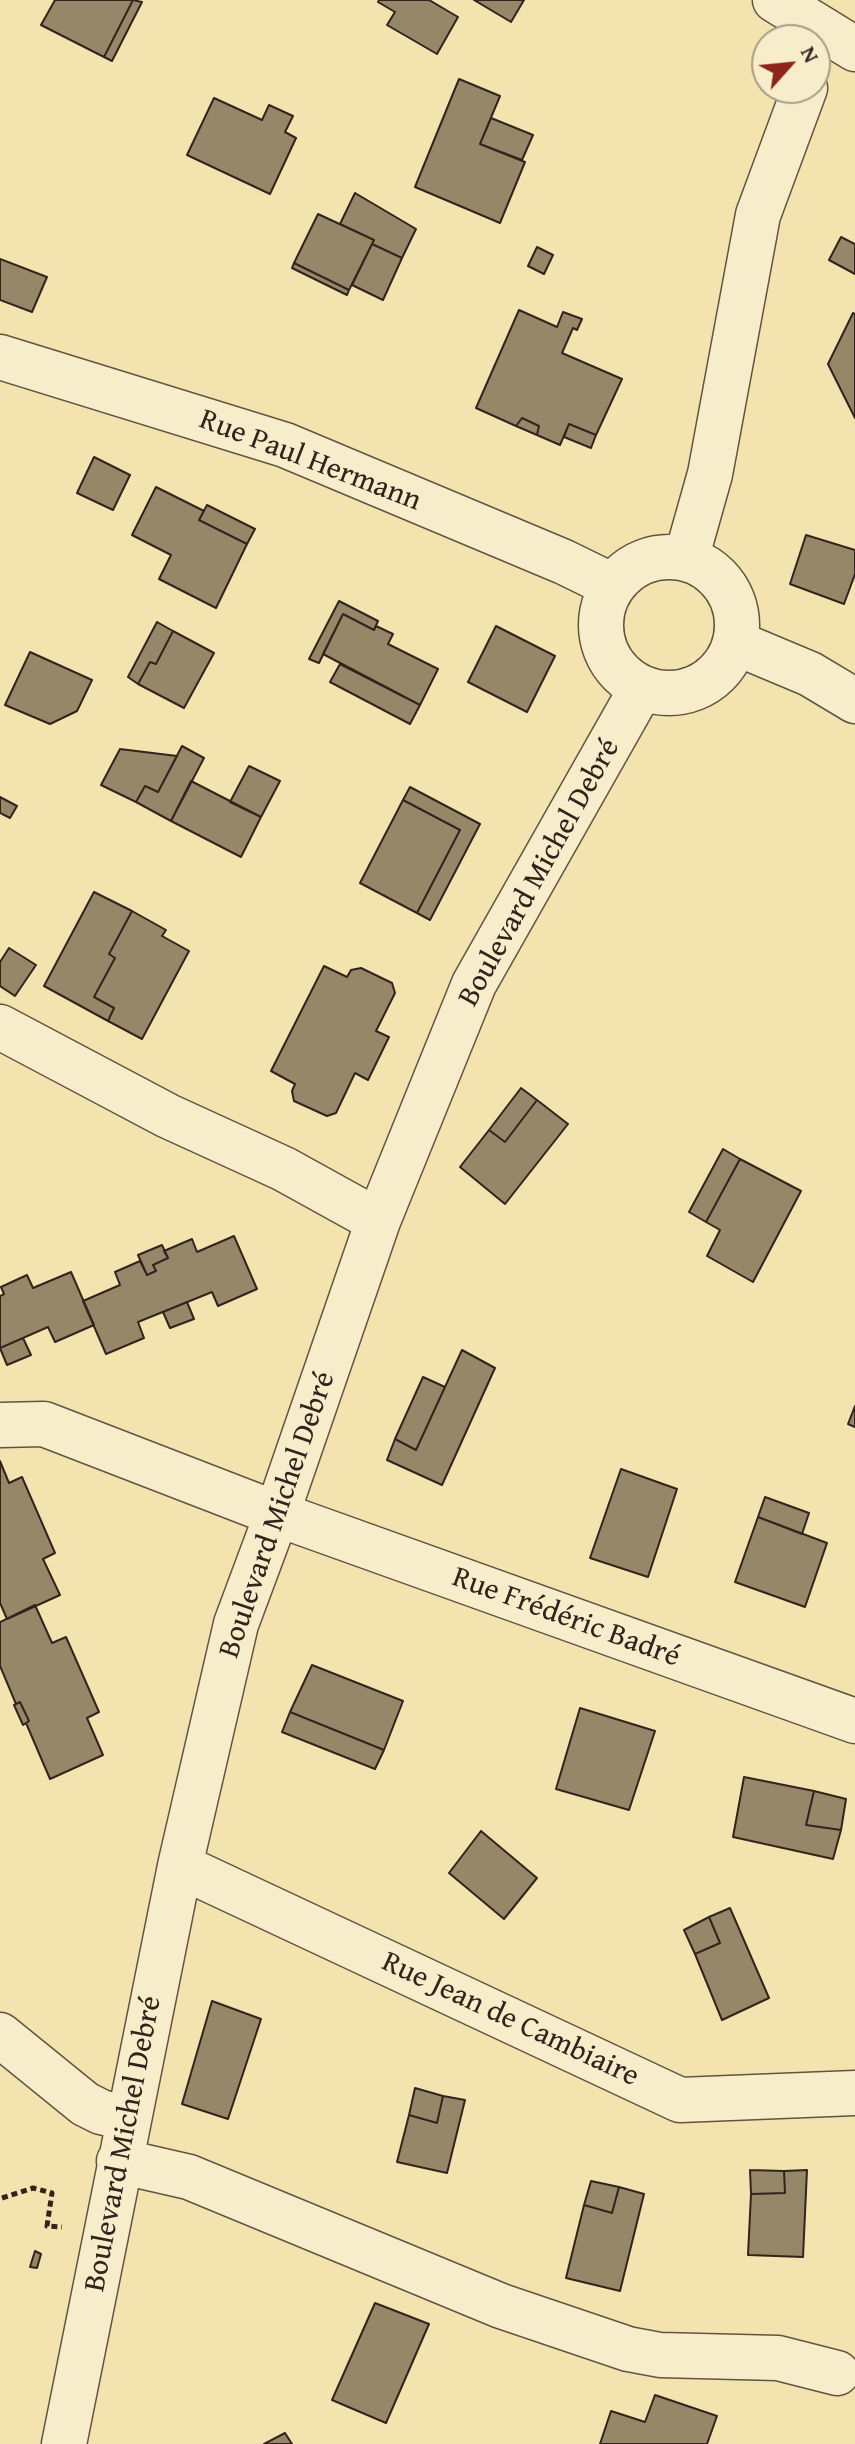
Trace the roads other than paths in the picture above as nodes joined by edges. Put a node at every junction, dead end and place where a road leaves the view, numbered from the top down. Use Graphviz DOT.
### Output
graph roads {
  1 [pos="775,0"];
  2 [pos="833,36"];
  3 [pos="799,104"];
  4 [pos="0,357"];
  5 [pos="686,559"];
  6 [pos="613,586"];
  7 [pos="736,643"];
  8 [pos="641,689"];
  9 [pos="855,701"];
  10 [pos="0,1027"];
  11 [pos="378,1221"];
  12 [pos="0,1425"];
  13 [pos="277,1514"];
  14 [pos="855,1721"];
  15 [pos="180,1866"];
  16 [pos="0,2035"];
  17 [pos="855,2093"];
  18 [pos="129,2119"];
  19 [pos="119,2161"];
  20 [pos="837,2373"];
  21 [pos="64,2444"];
  1 -- 2 [label="street"];
  3 -- 5 [label="street"];
  4 -- 6 [label="street, Rue Paul Hermann"];
  5 -- 6 [label="street"];
  5 -- 7 [label="street"];
  6 -- 8 [label="street"];
  7 -- 8 [label="street"];
  7 -- 9 [label="street"];
  8 -- 11 [label="street, Boulevard Michel Debré"];
  10 -- 11 [label="street"];
  11 -- 13 [label="street, Boulevard Michel Debré"];
  12 -- 13 [label="street, Rue Frédéric Badré"];
  13 -- 14 [label="street, Rue Frédéric Badré"];
  13 -- 15 [label="street, Boulevard Michel Debré"];
  15 -- 17 [label="street, Rue Jean de Cambiaire"];
  15 -- 18 [label="street, Boulevard Michel Debré"];
  16 -- 18 [label="street"];
  18 -- 19 [label="street, Boulevard Michel Debré"];
  19 -- 20 [label="street"];
  19 -- 21 [label="street, Boulevard Michel Debré"];
}
